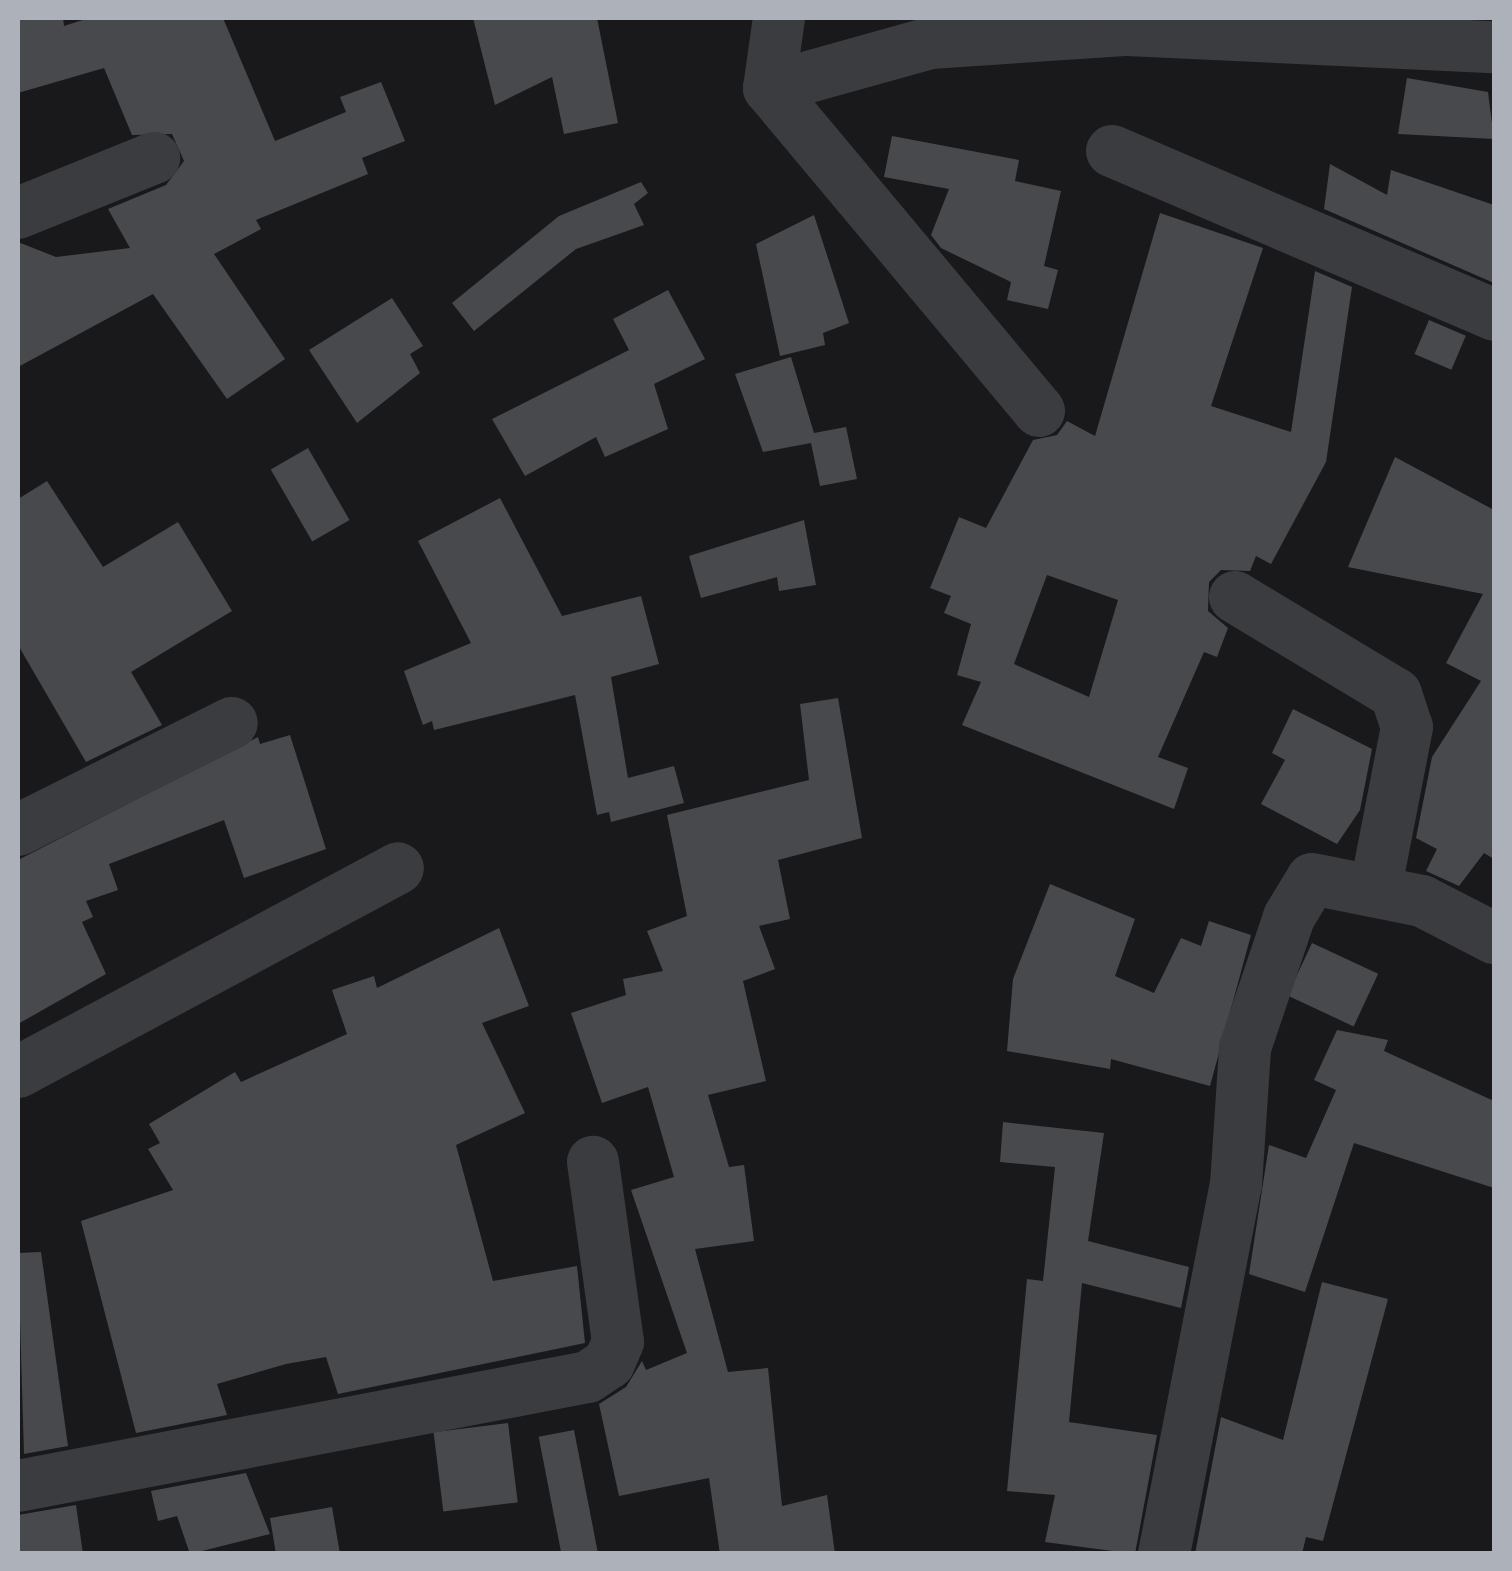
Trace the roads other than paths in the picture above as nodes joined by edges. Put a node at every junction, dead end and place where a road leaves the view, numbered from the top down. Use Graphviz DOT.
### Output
graph roads {
  1 [pos="779,18"];
  2 [pos="1494,47"];
  3 [pos="769,88"];
  4 [pos="1112,151"];
  5 [pos="154,158"];
  6 [pos="18,213"];
  7 [pos="1494,315"];
  8 [pos="1039,412"];
  9 [pos="1235,597"];
  10 [pos="232,723"];
  11 [pos="18,830"];
  12 [pos="398,868"];
  13 [pos="1376,887"];
  14 [pos="1494,938"];
  15 [pos="18,1072"];
  16 [pos="593,1162"];
  17 [pos="18,1486"];
  18 [pos="1164,1554"];
  1 -- 3 [label="street"];
  2 -- 3 [label="street"];
  3 -- 8 [label="street"];
  4 -- 7 [label="street"];
  5 -- 6 [label="street"];
  9 -- 13 [label="street"];
  10 -- 11 [label="street"];
  12 -- 15 [label="street"];
  13 -- 14 [label="street"];
  13 -- 18 [label="street"];
  16 -- 17 [label="street"];
}
